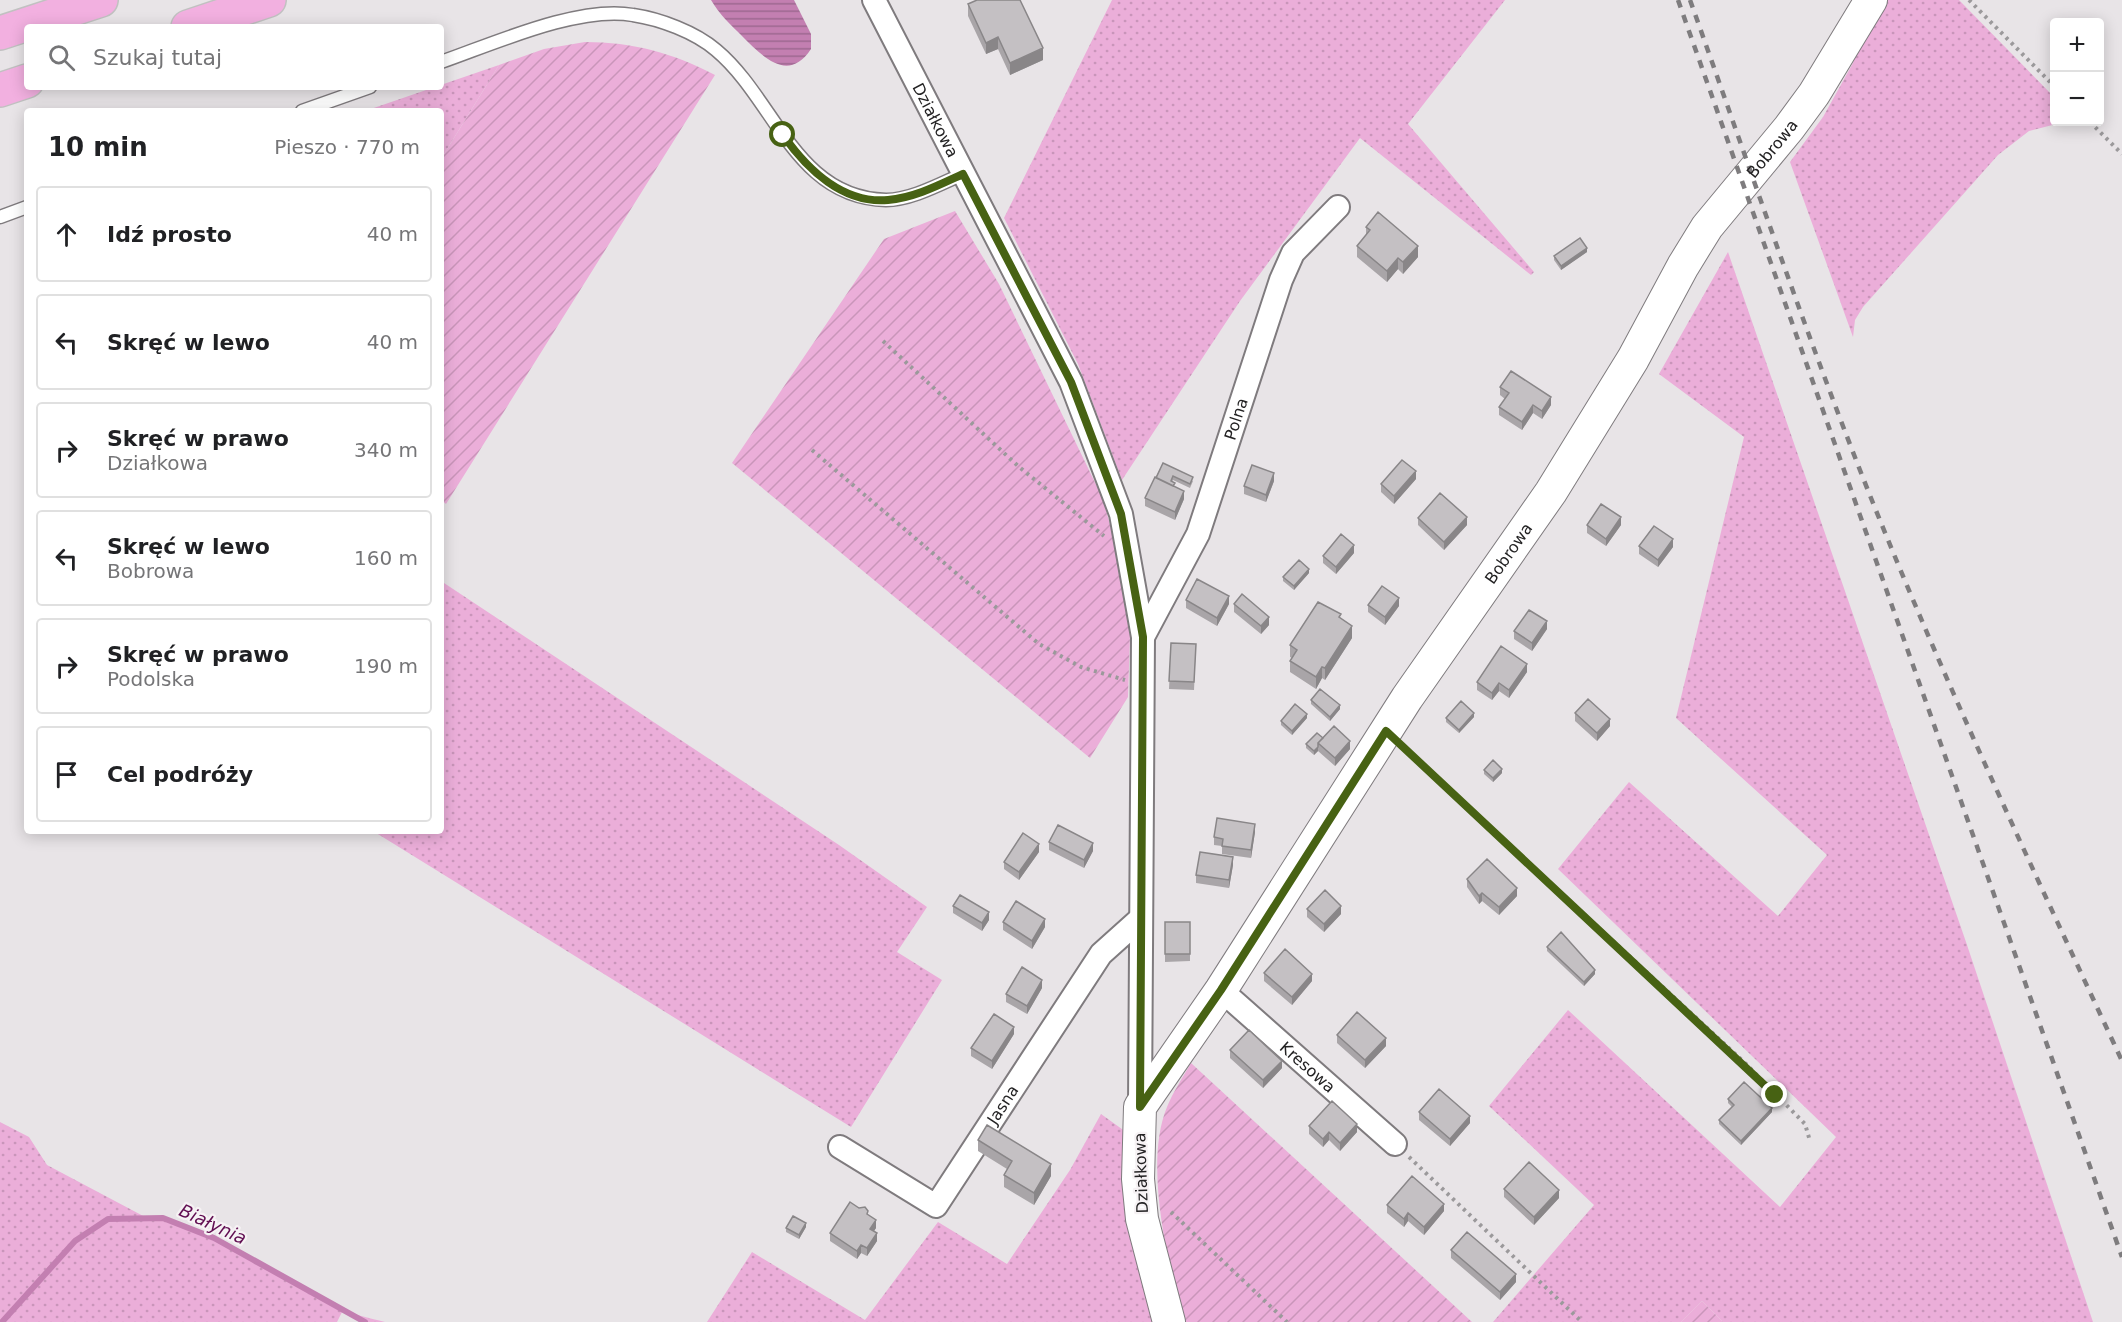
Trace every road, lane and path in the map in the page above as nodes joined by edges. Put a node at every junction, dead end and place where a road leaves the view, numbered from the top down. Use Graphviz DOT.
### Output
graph roads {
  1 [pos="101,0"];
  2 [pos="269,0"];
  3 [pos="874,0"];
  4 [pos="1871,0"];
  5 [pos="1969,0"];
  6 [pos="28,24"];
  7 [pos="197,24"];
  8 [pos="24,25"];
  9 [pos="0,33"];
  10 [pos="444,61"];
  11 [pos="2050,81"];
  12 [pos="24,82"];
  13 [pos="0,90"];
  14 [pos="362,90"];
  15 [pos="310,108"];
  16 [pos="2094,126"];
  17 [pos="2122,154"];
  18 [pos="963,174"];
  19 [pos="1338,207"];
  20 [pos="24,208"];
  21 [pos="0,217"];
  22 [pos="883,341"];
  23 [pos="812,450"];
  24 [pos="1128,555"];
  25 [pos="1143,637"];
  26 [pos="1143,686"];
  27 [pos="1386,731"];
  28 [pos="1140,919"];
  29 [pos="1221,990"];
  30 [pos="1140,1107"];
  31 [pos="1810,1141"];
  32 [pos="1395,1144"];
  33 [pos="840,1147"];
  34 [pos="1171,1212"];
  35 [pos="1169,1322"];
  36 [pos="1287,1322"];
  37 [pos="1582,1322"];
  1 -- 6 [label="highway"];
  2 -- 7 [label="highway"];
  3 -- 18 [label="street, Działkowa"];
  4 -- 27 [label="street, Bobrowa"];
  5 -- 11 [label="path"];
  8 -- 9 [label="highway"];
  10 -- 18 [label="lane"];
  12 -- 13 [label="highway"];
  14 -- 15 [label="lane"];
  16 -- 17 [label="path"];
  18 -- 24 [label="street, Działkowa"];
  19 -- 25 [label="street, Polna"];
  20 -- 21 [label="lane"];
  22 -- 24 [label="path"];
  23 -- 26 [label="path"];
  24 -- 25 [label="street, Działkowa"];
  25 -- 26 [label="street, Działkowa"];
  26 -- 28 [label="street, Działkowa"];
  27 -- 29 [label="street, Bobrowa"];
  27 -- 31 [label="path"];
  28 -- 30 [label="street, Działkowa"];
  28 -- 33 [label="street, Jasna"];
  29 -- 30 [label="street, Bobrowa"];
  29 -- 32 [label="street, Kresowa"];
  30 -- 35 [label="street, Działkowa"];
  32 -- 37 [label="path"];
  34 -- 36 [label="path"];
}
